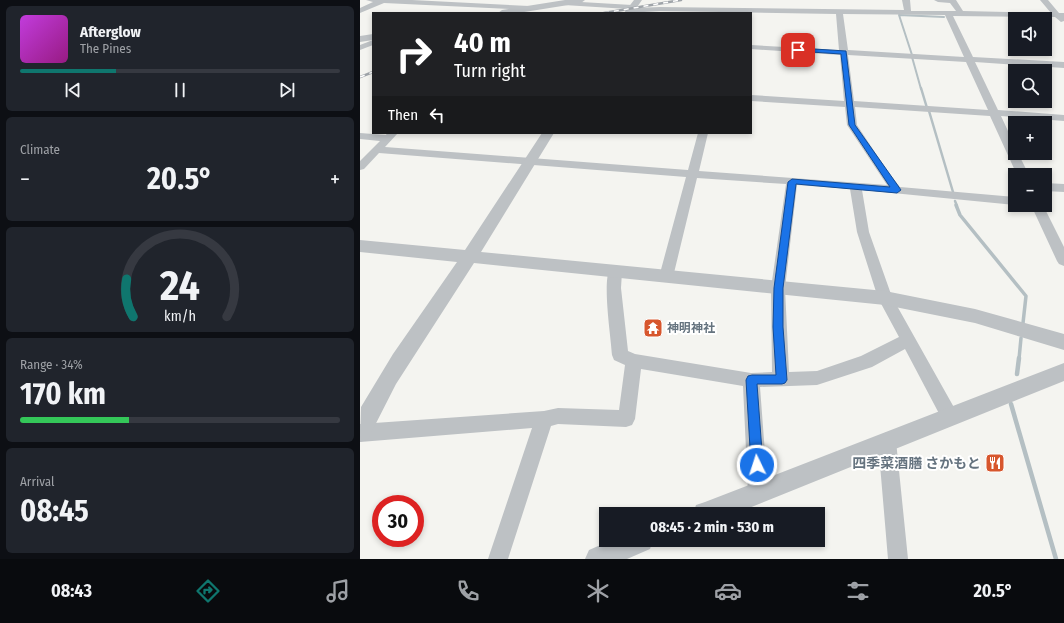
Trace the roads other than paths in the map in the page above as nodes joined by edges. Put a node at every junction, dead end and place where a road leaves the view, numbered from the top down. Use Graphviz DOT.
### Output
graph roads {
  1 [pos="370,0"];
  2 [pos="384,0"];
  3 [pos="581,0"];
  4 [pos="754,0"];
  5 [pos="906,0"];
  6 [pos="938,0"];
  7 [pos="953,0"];
  8 [pos="1044,0"];
  9 [pos="464,2"];
  10 [pos="567,4"];
  11 [pos="529,8"];
  12 [pos="632,8"];
  13 [pos="752,10"];
  14 [pos="840,10"];
  15 [pos="360,11"];
  16 [pos="507,12"];
  17 [pos="562,12"];
  18 [pos="734,12"];
  19 [pos="908,13"];
  20 [pos="948,13"];
  21 [pos="962,14"];
  22 [pos="1061,18"];
  23 [pos="372,37"];
  24 [pos="360,39"];
  25 [pos="372,43"];
  26 [pos="752,47"];
  27 [pos="362,51"];
  28 [pos="844,52"];
  29 [pos="970,60"];
  30 [pos="1064,65"];
  31 [pos="752,98"];
  32 [pos="850,104"];
  33 [pos="994,114"];
  34 [pos="1064,118"];
  35 [pos="547,134"];
  36 [pos="703,134"];
  37 [pos="360,136"];
  38 [pos="391,136"];
  39 [pos="377,150"];
  40 [pos="529,162"];
  41 [pos="360,167"];
  42 [pos="1020,168"];
  43 [pos="693,174"];
  44 [pos="792,182"];
  45 [pos="855,186"];
  46 [pos="1052,187"];
  47 [pos="1064,188"];
  48 [pos="897,190"];
  49 [pos="1008,200"];
  50 [pos="1040,212"];
  51 [pos="360,246"];
  52 [pos="470,257"];
  53 [pos="1064,261"];
  54 [pos="615,272"];
  55 [pos="666,277"];
  56 [pos="778,288"];
  57 [pos="885,298"];
  58 [pos="908,340"];
  59 [pos="1064,342"];
  60 [pos="634,361"];
  61 [pos="1064,372"];
  62 [pos="752,380"];
  63 [pos="782,380"];
  64 [pos="364,412"];
  65 [pos="950,417"];
  66 [pos="544,419"];
  67 [pos="360,433"];
  68 [pos="887,441"];
  69 [pos="758,493"];
  70 [pos="723,507"];
  71 [pos="625,547"];
  72 [pos="498,559"];
  73 [pos="598,559"];
  74 [pos="898,559"];
  1 -- 2 [label="street"];
  2 -- 9 [label="street"];
  2 -- 15 [label="street"];
  3 -- 10 [label="street"];
  4 -- 13 [label="street"];
  5 -- 19 [label="street"];
  6 -- 7 [label="street"];
  7 -- 21 [label="street"];
  8 -- 22 [label="street"];
  9 -- 11 [label="street"];
  10 -- 11 [label="street"];
  10 -- 12 [label="street"];
  10 -- 17 [label="street"];
  11 -- 16 [label="street"];
  12 -- 18 [label="street"];
  13 -- 14 [label="street"];
  13 -- 18 [label="street"];
  14 -- 19 [label="street"];
  14 -- 28 [label="street"];
  19 -- 20 [label="street"];
  20 -- 21 [label="street"];
  20 -- 29 [label="street"];
  21 -- 22 [label="street"];
  23 -- 24 [label="street"];
  25 -- 27 [label="street"];
  26 -- 28 [label="street"];
  28 -- 29 [label="street"];
  28 -- 32 [label="street"];
  29 -- 30 [label="street"];
  29 -- 33 [label="street"];
  31 -- 32 [label="street"];
  32 -- 33 [label="street"];
  32 -- 48 [label="street"];
  33 -- 34 [label="street"];
  33 -- 42 [label="street"];
  35 -- 40 [label="street"];
  36 -- 43 [label="street"];
  37 -- 38 [label="street"];
  38 -- 39 [label="street"];
  39 -- 40 [label="street"];
  39 -- 41 [label="street"];
  40 -- 43 [label="street"];
  40 -- 52 [label="street"];
  43 -- 44 [label="street"];
  43 -- 55 [label="street"];
  44 -- 45 [label="street"];
  44 -- 56 [label="street"];
  45 -- 48 [label="street"];
  45 -- 57 [label="street"];
  46 -- 47 [label="street"];
  48 -- 49 [label="street"];
  50 -- 53 [label="street"];
  51 -- 52 [label="street"];
  52 -- 54 [label="street"];
  52 -- 64 [label="street"];
  54 -- 55 [label="street"];
  54 -- 60 [label="street"];
  55 -- 56 [label="street"];
  56 -- 57 [label="street"];
  56 -- 63 [label="street"];
  57 -- 58 [label="street"];
  57 -- 59 [label="street"];
  58 -- 63 [label="street"];
  58 -- 65 [label="street"];
  60 -- 62 [label="street"];
  60 -- 66 [label="street"];
  61 -- 65 [label="street"];
  62 -- 63 [label="street"];
  62 -- 69 [label="street"];
  64 -- 67 [label="street"];
  65 -- 68 [label="street"];
  66 -- 67 [label="street"];
  66 -- 72 [label="street"];
  68 -- 69 [label="street"];
  68 -- 74 [label="street"];
  69 -- 70 [label="street"];
  71 -- 73 [label="street"];
}
